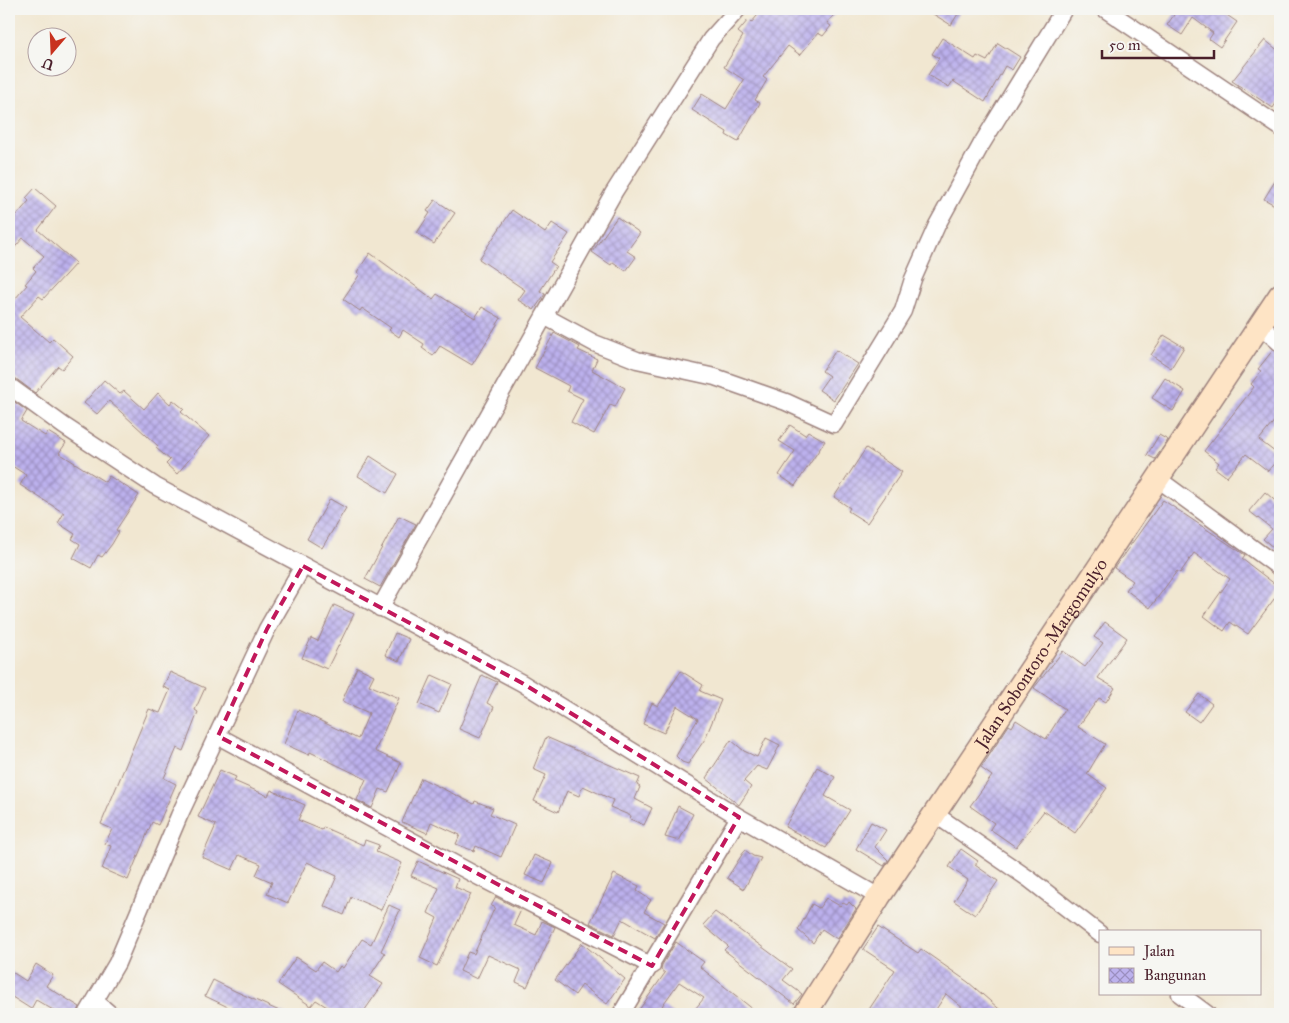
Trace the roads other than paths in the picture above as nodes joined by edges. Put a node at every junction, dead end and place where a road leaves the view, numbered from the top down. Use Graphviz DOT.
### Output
graph roads {
  1 [pos="738,9"];
  2 [pos="1064,9"];
  3 [pos="1105,9"];
  4 [pos="1280,127"];
  5 [pos="1280,295"];
  6 [pos="544,316"];
  7 [pos="1260,325"];
  8 [pos="1280,343"];
  9 [pos="9,386"];
  10 [pos="1158,479"];
  11 [pos="303,566"];
  12 [pos="1280,568"];
  13 [pos="380,608"];
  14 [pos="218,736"];
  15 [pos="936,815"];
  16 [pos="739,817"];
  17 [pos="879,897"];
  18 [pos="1099,933"];
  19 [pos="652,966"];
  20 [pos="1183,996"];
  21 [pos="91,1007"];
  22 [pos="110,1014"];
  23 [pos="622,1014"];
  24 [pos="806,1014"];
  25 [pos="1207,1014"];
  1 -- 6 [label="street"];
  2 -- 6 [label="street"];
  3 -- 4 [label="street"];
  5 -- 7 [label="street, Jalan Sobontoro-Margomulyo"];
  6 -- 13 [label="street"];
  7 -- 8 [label="street"];
  7 -- 10 [label="street, Jalan Sobontoro-Margomulyo"];
  9 -- 11 [label="street"];
  10 -- 12 [label="street"];
  10 -- 15 [label="street, Jalan Sobontoro-Margomulyo"];
  11 -- 13 [label="street"];
  11 -- 14 [label="street"];
  13 -- 16 [label="street"];
  14 -- 19 [label="street"];
  14 -- 21 [label="street"];
  15 -- 17 [label="street, Jalan Sobontoro-Margomulyo"];
  15 -- 18 [label="street"];
  16 -- 17 [label="street"];
  16 -- 19 [label="street"];
  17 -- 24 [label="street, Jalan Sobontoro-Margomulyo"];
  19 -- 23 [label="street"];
  20 -- 25 [label="street"];
  21 -- 22 [label="street"];
}
